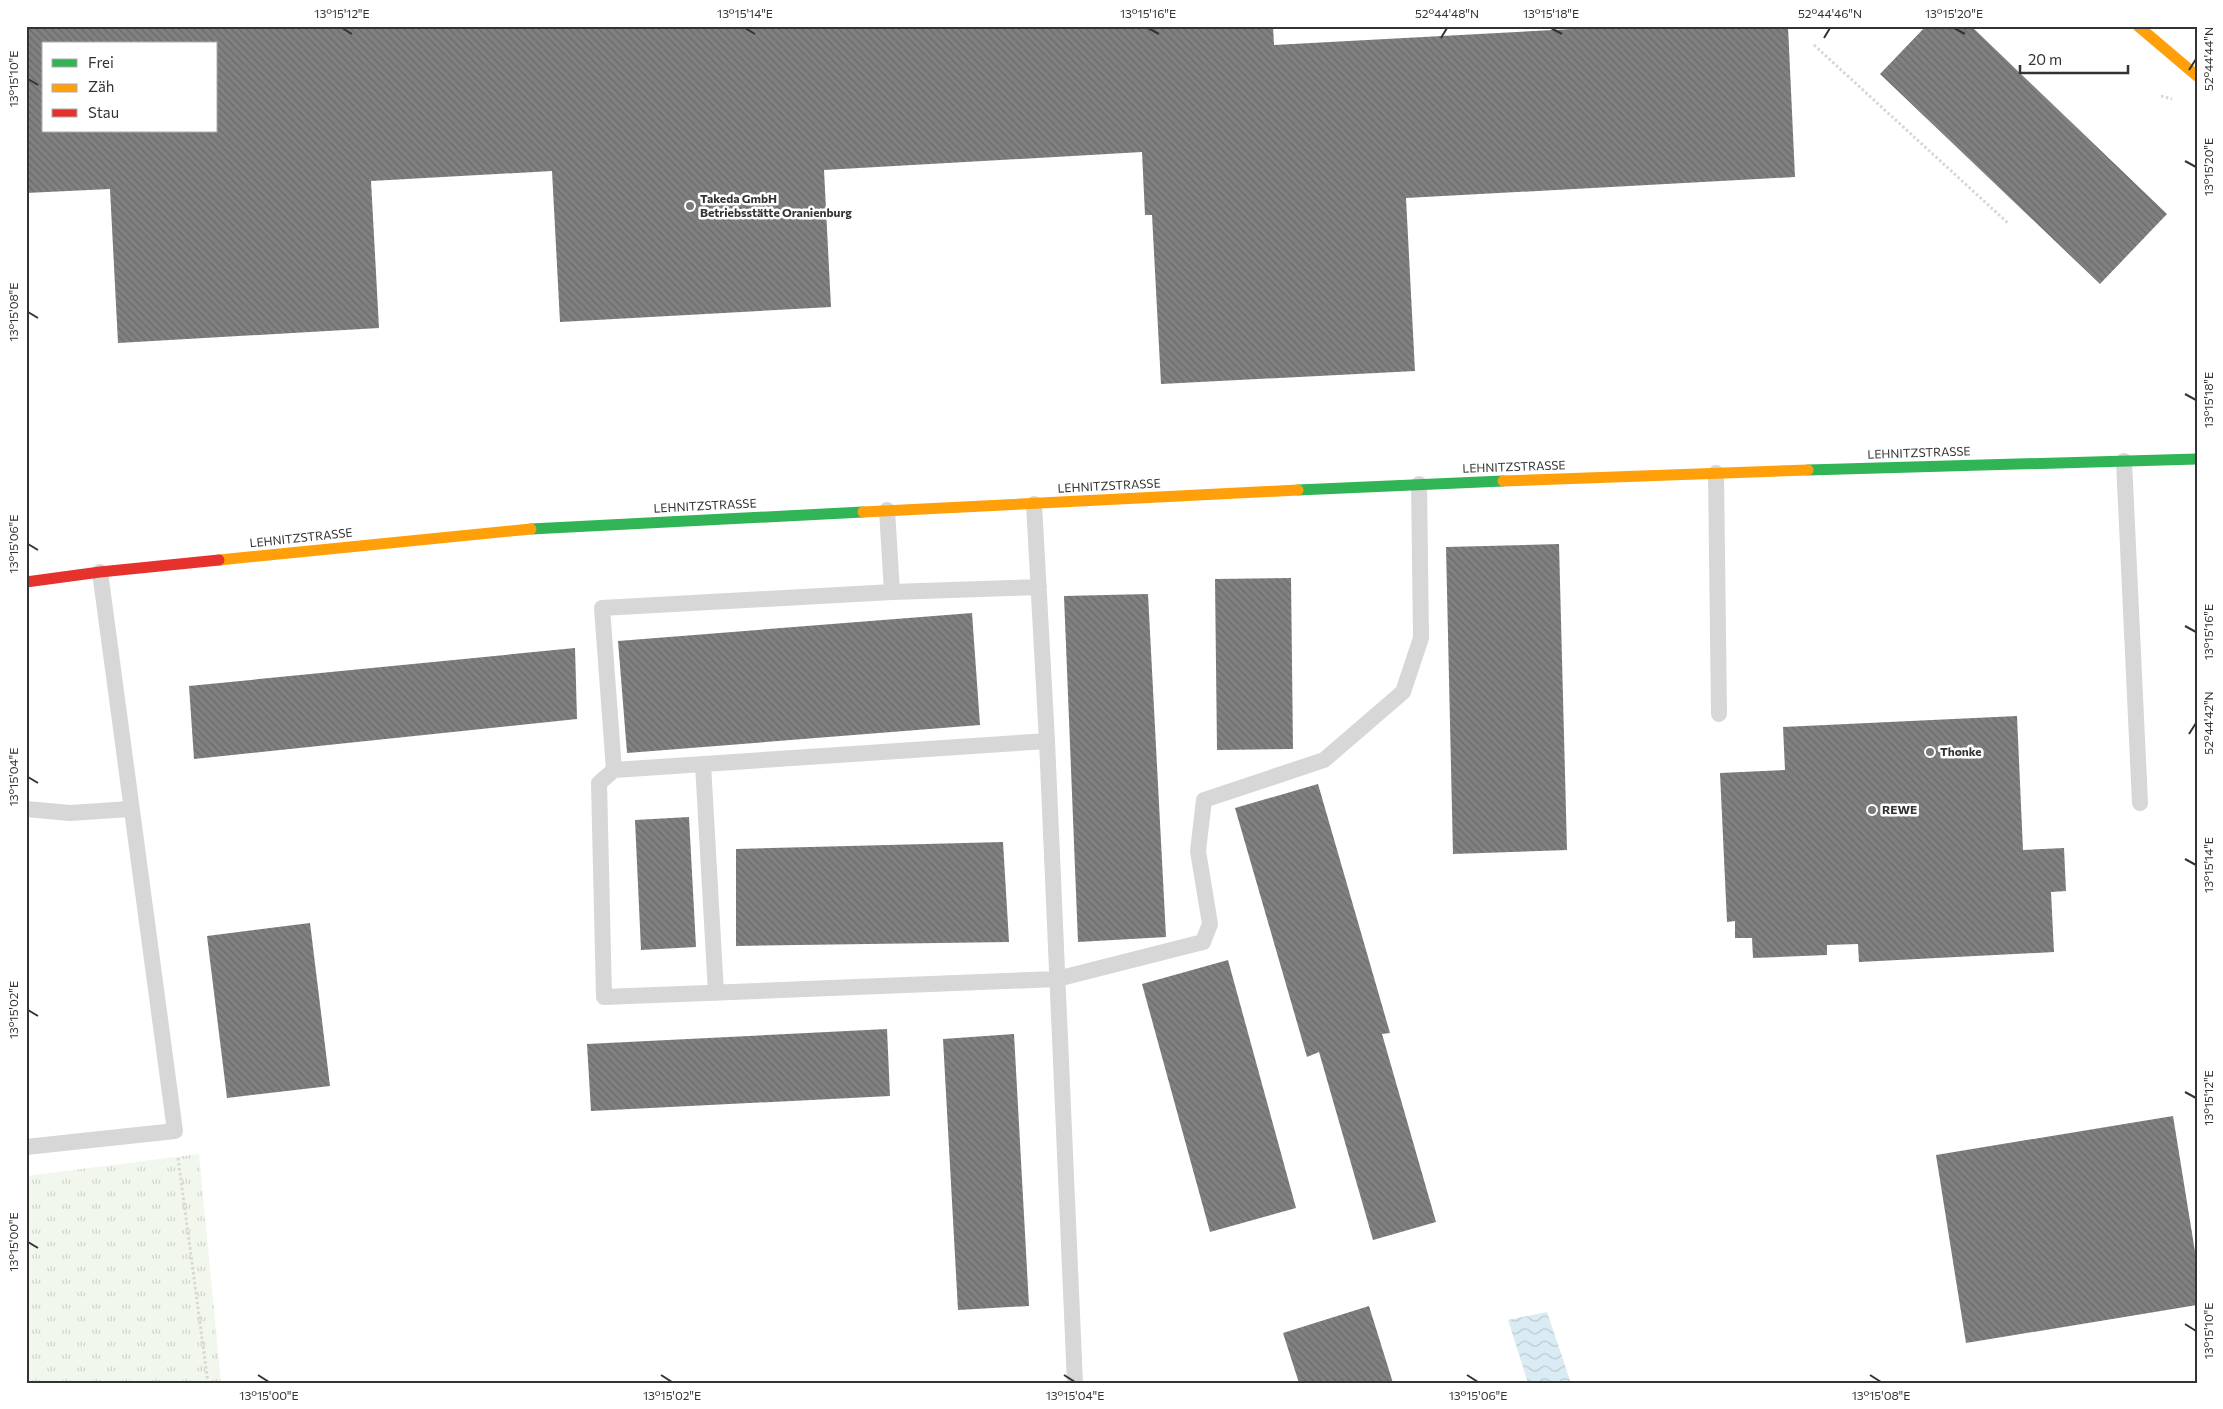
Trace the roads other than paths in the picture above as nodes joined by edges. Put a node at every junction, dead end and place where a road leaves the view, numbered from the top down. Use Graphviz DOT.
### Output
graph roads {
  1 [pos="2138,26"];
  2 [pos="2197,76"];
  3 [pos="2197,459"];
  4 [pos="2124,461"];
  5 [pos="1716,473"];
  6 [pos="1419,484"];
  7 [pos="1034,504"];
  8 [pos="887,510"];
  9 [pos="100,572"];
  10 [pos="26,582"];
  11 [pos="1039,586"];
  12 [pos="892,592"];
  13 [pos="1719,714"];
  14 [pos="1047,740"];
  15 [pos="703,764"];
  16 [pos="614,770"];
  17 [pos="2140,803"];
  18 [pos="26,809"];
  19 [pos="130,809"];
  20 [pos="1057,979"];
  21 [pos="716,993"];
  22 [pos="26,1147"];
  23 [pos="1075,1383"];
  1 -- 2 [label="main road"];
  3 -- 4 [label="main road, LEHNITZSTRASSE"];
  4 -- 5 [label="main road, LEHNITZSTRASSE"];
  4 -- 17 [label="lane"];
  5 -- 6 [label="main road, LEHNITZSTRASSE"];
  5 -- 13 [label="lane"];
  6 -- 7 [label="main road, LEHNITZSTRASSE"];
  6 -- 20 [label="lane"];
  7 -- 8 [label="main road, LEHNITZSTRASSE"];
  7 -- 11 [label="lane"];
  8 -- 9 [label="main road, LEHNITZSTRASSE"];
  8 -- 12 [label="lane"];
  9 -- 10 [label="main road, LEHNITZSTRASSE"];
  9 -- 19 [label="lane"];
  11 -- 12 [label="lane"];
  11 -- 14 [label="lane"];
  12 -- 16 [label="lane"];
  14 -- 15 [label="lane"];
  14 -- 20 [label="lane"];
  15 -- 16 [label="lane"];
  15 -- 21 [label="lane"];
  16 -- 21 [label="lane"];
  18 -- 19 [label="lane"];
  19 -- 22 [label="lane"];
  20 -- 21 [label="lane"];
  20 -- 23 [label="lane"];
}
